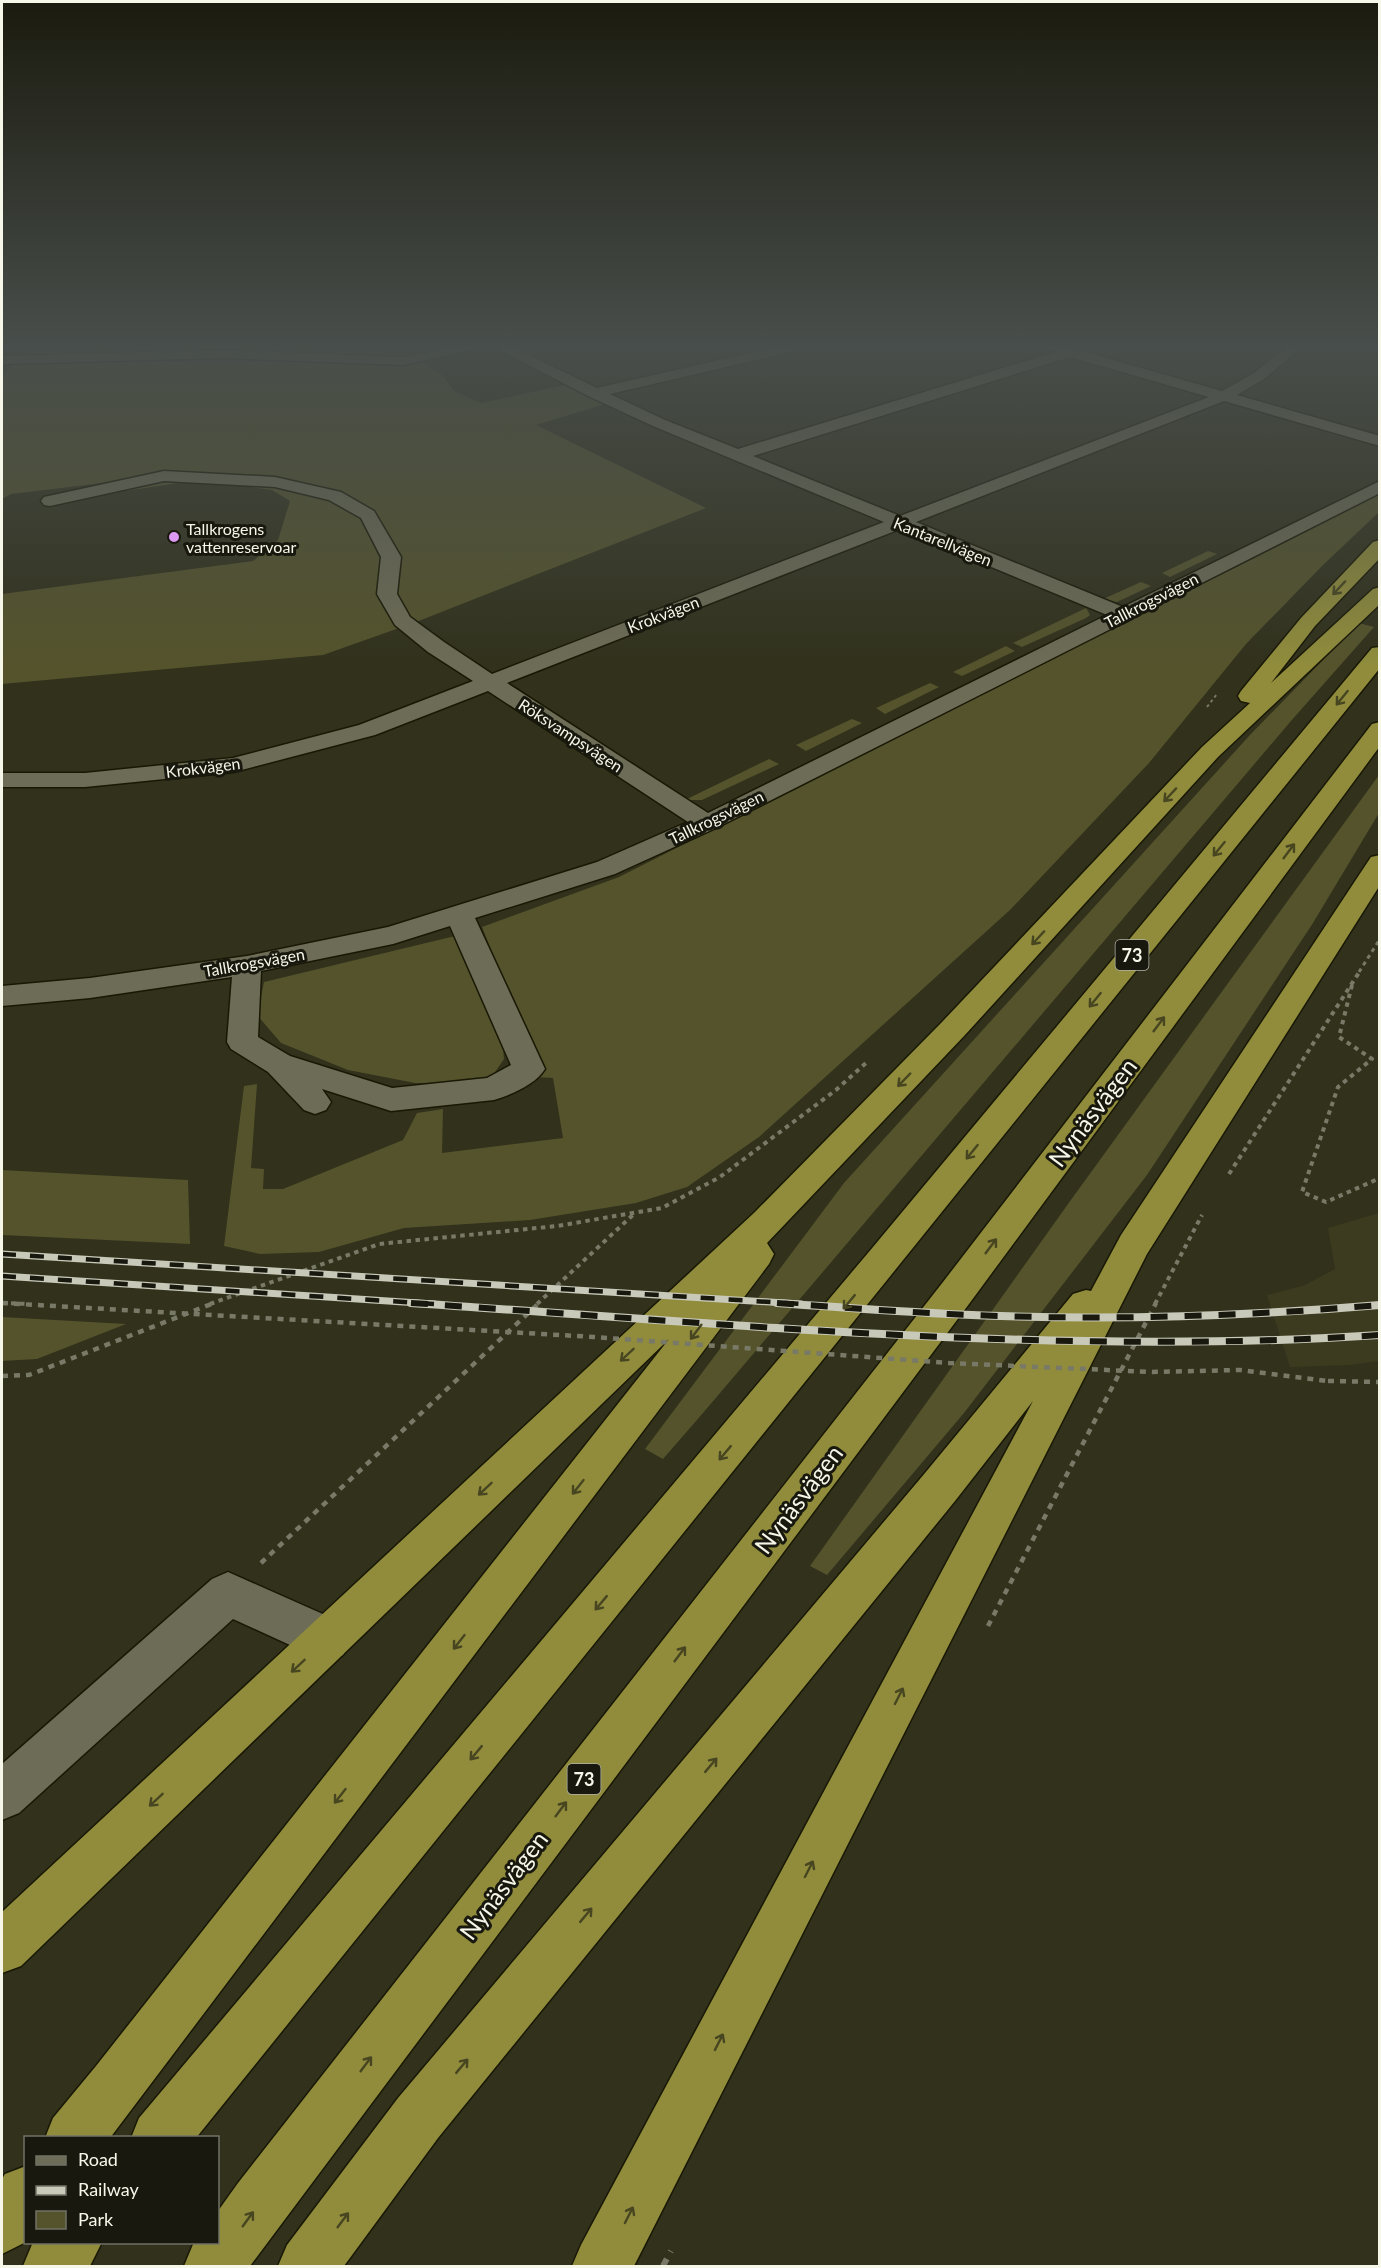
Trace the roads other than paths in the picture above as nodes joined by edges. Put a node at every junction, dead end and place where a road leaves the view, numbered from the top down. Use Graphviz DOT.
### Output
graph roads {
  1 [pos="732,453"];
  2 [pos="744,453"];
  3 [pos="1078,453"];
  4 [pos="737,455"];
  5 [pos="1380,486"];
  6 [pos="50,501"];
  7 [pos="898,523"];
  8 [pos="1380,546"];
  9 [pos="1380,593"];
  10 [pos="1123,614"];
  11 [pos="1380,653"];
  12 [pos="488,681"];
  13 [pos="1380,729"];
  14 [pos="1210,752"];
  15 [pos="2,780"];
  16 [pos="707,823"];
  17 [pos="1376,872"];
  18 [pos="459,915"];
  19 [pos="247,965"];
  20 [pos="2,996"];
  21 [pos="279,1064"];
  22 [pos="315,1102"];
  23 [pos="834,1152"];
  24 [pos="1134,1245"];
  25 [pos="327,1639"];
  26 [pos="2,1796"];
  27 [pos="2,1947"];
  28 [pos="75,2136"];
  29 [pos="161,2136"];
  30 [pos="24,2197"];
  31 [pos="2,2224"];
  32 [pos="70,2244"];
  33 [pos="52,2266"];
  34 [pos="214,2266"];
  35 [pos="308,2266"];
  36 [pos="602,2266"];
  1 -- 4 [label="street, Kantarellvägen"];
  2 -- 4 [label="street"];
  3 -- 7 [label="street, Krokvägen"];
  4 -- 7 [label="street, Kantarellvägen"];
  5 -- 10 [label="street, Tallkrogsvägen"];
  6 -- 12 [label="street, Röksvampsvägen"];
  7 -- 10 [label="street, Kantarellvägen"];
  7 -- 12 [label="street, Krokvägen"];
  8 -- 14 [label="highway, one-way"];
  9 -- 14 [label="highway"];
  10 -- 16 [label="street, Tallkrogsvägen"];
  11 -- 29 [label="highway, 73, one-way"];
  12 -- 15 [label="street, Krokvägen"];
  12 -- 16 [label="street, Röksvampsvägen"];
  34 -- 13 [label="highway, Nynäsvägen / 73, one-way"];
  14 -- 23 [label="highway, one-way"];
  16 -- 18 [label="street, Tallkrogsvägen"];
  17 -- 24 [label="highway"];
  18 -- 19 [label="street, Tallkrogsvägen"];
  18 -- 21 [label="street"];
  19 -- 20 [label="street, Tallkrogsvägen"];
  19 -- 21 [label="street"];
  21 -- 22 [label="street"];
  23 -- 25 [label="highway, one-way"];
  23 -- 28 [label="highway, one-way"];
  35 -- 24 [label="highway, one-way"];
  36 -- 24 [label="highway, one-way"];
  25 -- 26 [label="street"];
  25 -- 27 [label="highway, one-way"];
  30 -- 31 [label="highway"];
  32 -- 33 [label="highway"];
}
